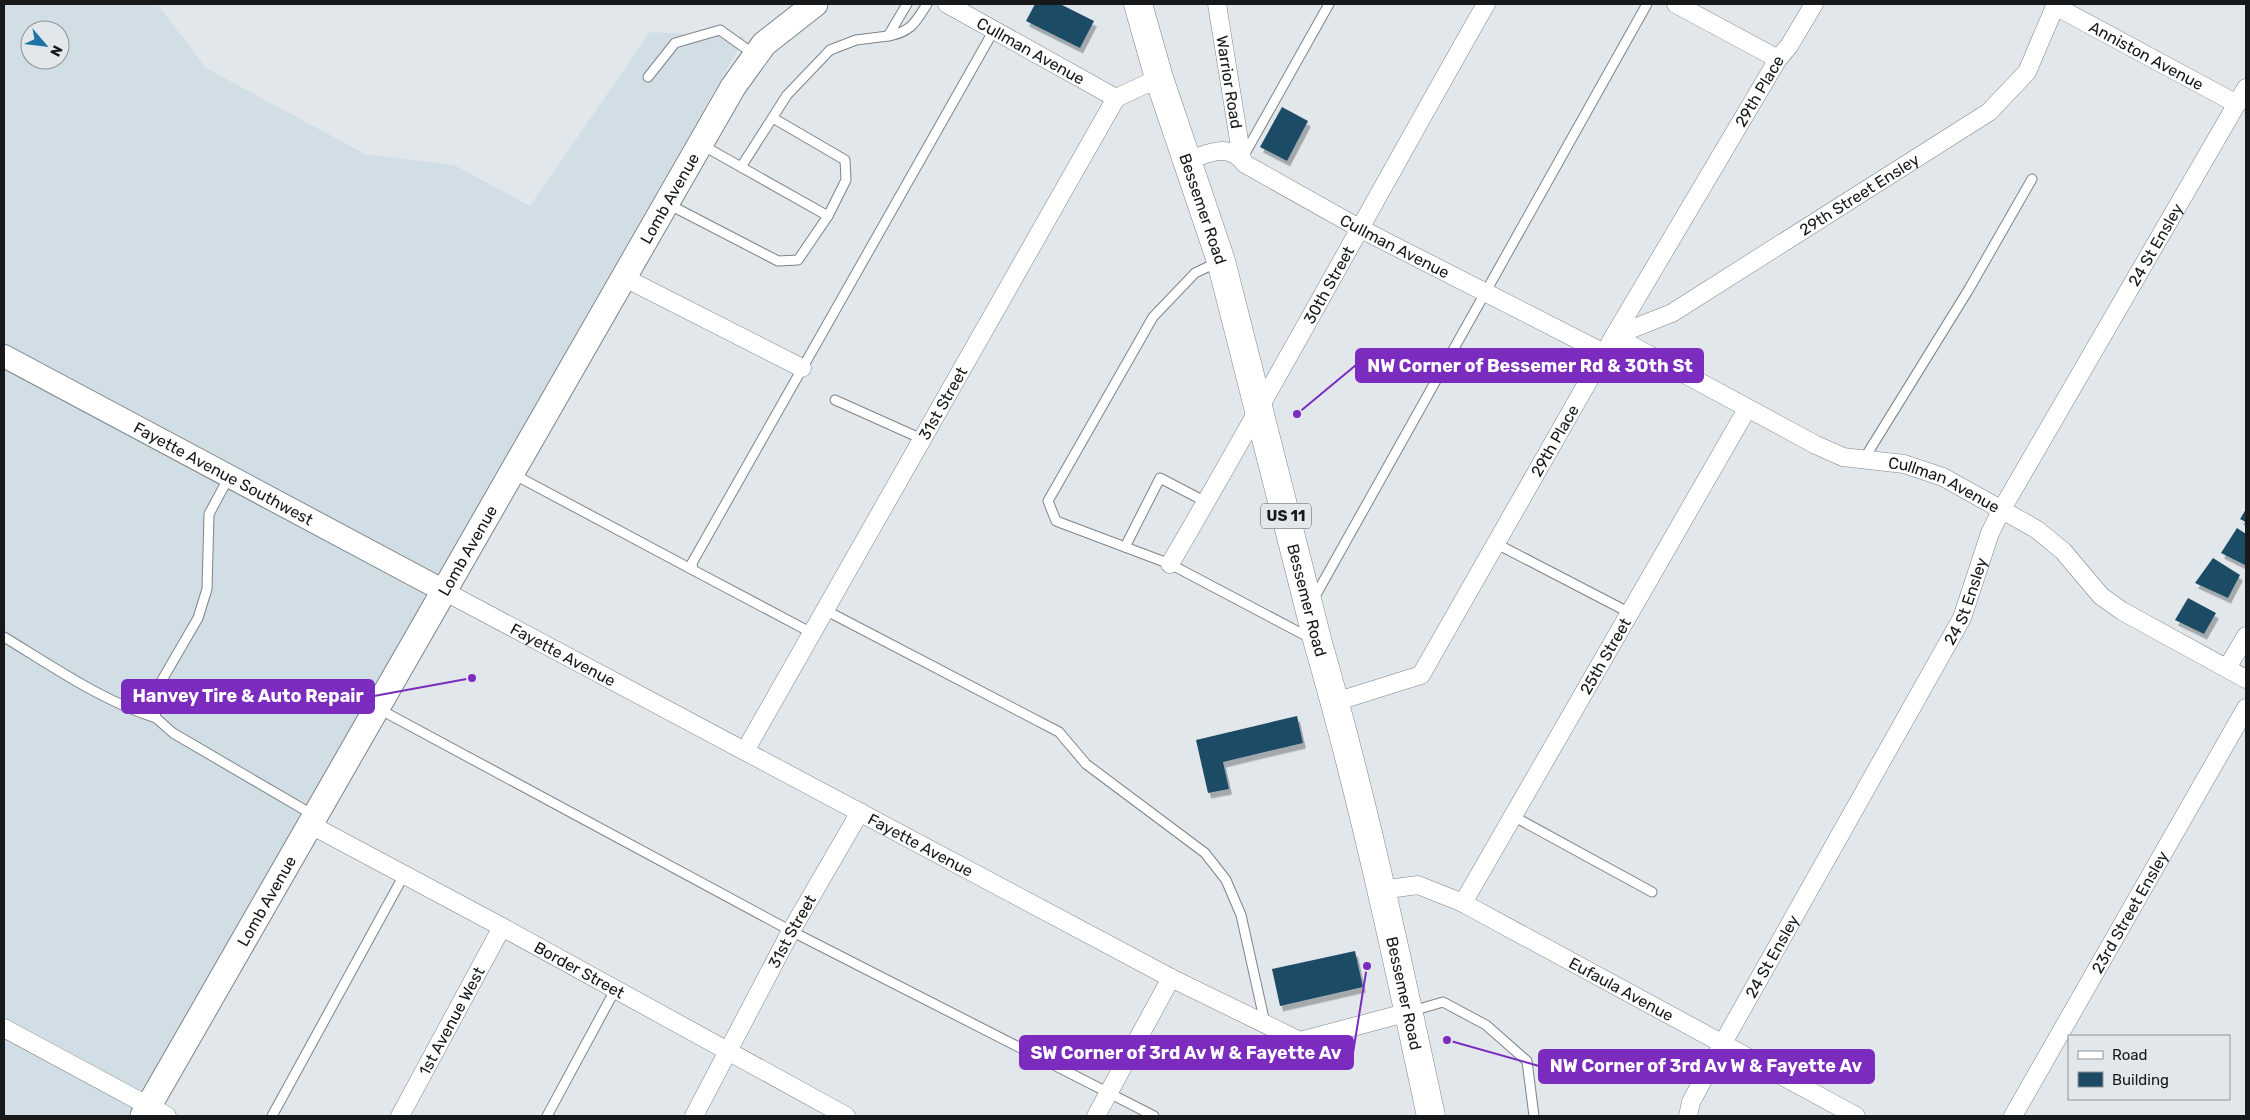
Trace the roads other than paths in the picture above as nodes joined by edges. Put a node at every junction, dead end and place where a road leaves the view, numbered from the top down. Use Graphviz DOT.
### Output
graph roads {
  1 [pos="815,4"];
  2 [pos="907,4"];
  3 [pos="927,4"];
  4 [pos="947,4"];
  5 [pos="1138,4"];
  6 [pos="1217,4"];
  7 [pos="1329,4"];
  8 [pos="1486,4"];
  9 [pos="1647,4"];
  10 [pos="1676,4"];
  11 [pos="1814,4"];
  12 [pos="2056,5"];
  13 [pos="994,30"];
  14 [pos="888,36"];
  15 [pos="756,55"];
  16 [pos="1778,59"];
  17 [pos="648,77"];
  18 [pos="1159,78"];
  19 [pos="2246,88"];
  20 [pos="1116,98"];
  21 [pos="2237,104"];
  22 [pos="774,118"];
  23 [pos="700,143"];
  24 [pos="1242,159"];
  25 [pos="1188,161"];
  26 [pos="741,167"];
  27 [pos="2032,179"];
  28 [pos="666,203"];
  29 [pos="828,216"];
  30 [pos="1359,228"];
  31 [pos="1220,261"];
  32 [pos="623,277"];
  33 [pos="1484,292"];
  34 [pos="1614,336"];
  35 [pos="1604,353"];
  36 [pos="4,356"];
  37 [pos="802,368"];
  38 [pos="835,400"];
  39 [pos="1747,409"];
  40 [pos="1260,410"];
  41 [pos="922,439"];
  42 [pos="1864,459"];
  43 [pos="511,473"];
  44 [pos="230,476"];
  45 [pos="1206,502"];
  46 [pos="2002,510"];
  47 [pos="1495,543"];
  48 [pos="1125,547"];
  49 [pos="1170,564"];
  50 [pos="693,570"];
  51 [pos="444,591"];
  52 [pos="1309,607"];
  53 [pos="825,610"];
  54 [pos="1630,613"];
  55 [pos="812,633"];
  56 [pos="2246,636"];
  57 [pos="4,637"];
  58 [pos="1318,643"];
  59 [pos="2227,668"];
  60 [pos="2246,679"];
  61 [pos="1335,702"];
  62 [pos="377,707"];
  63 [pos="2246,708"];
  64 [pos="156,718"];
  65 [pos="745,751"];
  66 [pos="860,812"];
  67 [pos="1513,816"];
  68 [pos="314,821"];
  69 [pos="404,875"];
  70 [pos="1380,890"];
  71 [pos="1652,892"];
  72 [pos="1463,903"];
  73 [pos="502,927"];
  74 [pos="791,930"];
  75 [pos="1171,978"];
  76 [pos="615,990"];
  77 [pos="1409,1012"];
  78 [pos="1266,1026"];
  79 [pos="4,1028"];
  80 [pos="1723,1043"];
  81 [pos="726,1052"];
  82 [pos="1109,1093"];
  83 [pos="153,1113"];
  84 [pos="1850,1115"];
  85 [pos="272,1116"];
  86 [pos="400,1116"];
  87 [pos="547,1116"];
  88 [pos="694,1116"];
  89 [pos="846,1116"];
  90 [pos="1096,1116"];
  91 [pos="1154,1116"];
  92 [pos="1431,1116"];
  93 [pos="1534,1116"];
  94 [pos="1688,1116"];
  95 [pos="2013,1116"];
  1 -- 15 [label="main road, Lomb Avenue"];
  2 -- 14 [label="lane"];
  3 -- 14 [label="lane"];
  4 -- 13 [label="street, Cullman Avenue"];
  5 -- 18 [label="main road, Bessemer Road / US 11"];
  6 -- 24 [label="street, Warrior Road"];
  7 -- 24 [label="lane"];
  8 -- 30 [label="street, 30th Street"];
  9 -- 33 [label="lane"];
  10 -- 16 [label="street"];
  11 -- 16 [label="street, 29th Place"];
  12 -- 21 [label="street, Anniston Avenue"];
  12 -- 34 [label="street, 29th Street Ensley"];
  13 -- 20 [label="street, Cullman Avenue"];
  13 -- 37 [label="lane"];
  14 -- 22 [label="lane"];
  15 -- 17 [label="lane"];
  15 -- 23 [label="main road, Lomb Avenue"];
  16 -- 34 [label="street, 29th Place"];
  18 -- 20 [label="street"];
  18 -- 25 [label="main road, Bessemer Road / US 11"];
  19 -- 21 [label="street, 24 St Ensley"];
  20 -- 41 [label="street, 31st Street"];
  21 -- 46 [label="street, 24 St Ensley"];
  22 -- 26 [label="lane"];
  22 -- 29 [label="lane"];
  23 -- 26 [label="lane"];
  23 -- 28 [label="main road, Lomb Avenue"];
  24 -- 25 [label="street, Cullman Avenue"];
  24 -- 30 [label="street, Cullman Avenue"];
  25 -- 31 [label="main road, Bessemer Road / US 11"];
  26 -- 29 [label="lane"];
  27 -- 42 [label="lane"];
  28 -- 29 [label="lane"];
  28 -- 32 [label="main road, Lomb Avenue"];
  30 -- 33 [label="street, Cullman Avenue"];
  30 -- 40 [label="street, 30th Street"];
  31 -- 40 [label="main road, Bessemer Road / US 11"];
  31 -- 48 [label="lane"];
  32 -- 37 [label="street"];
  32 -- 43 [label="main road, Lomb Avenue"];
  33 -- 35 [label="street, Cullman Avenue"];
  33 -- 52 [label="lane"];
  34 -- 35 [label="street, 29th Place"];
  34 -- 39 [label="street, Cullman Avenue"];
  35 -- 47 [label="street, 29th Place"];
  36 -- 44 [label="street, Fayette Avenue Southwest"];
  37 -- 50 [label="lane"];
  38 -- 41 [label="lane"];
  39 -- 42 [label="street, Cullman Avenue"];
  39 -- 54 [label="street, 25th Street"];
  40 -- 45 [label="street, 30th Street"];
  40 -- 52 [label="main road, Bessemer Road / US 11"];
  41 -- 53 [label="street, 31st Street"];
  42 -- 46 [label="street, Cullman Avenue"];
  43 -- 50 [label="lane"];
  43 -- 51 [label="main road, Lomb Avenue"];
  44 -- 51 [label="street, Fayette Avenue Southwest"];
  44 -- 64 [label="lane"];
  45 -- 48 [label="lane"];
  45 -- 49 [label="street, 30th Street"];
  46 -- 59 [label="street, Cullman Avenue"];
  46 -- 80 [label="street, 24 St Ensley"];
  47 -- 54 [label="lane"];
  47 -- 61 [label="street, 29th Place"];
  48 -- 49 [label="lane"];
  49 -- 58 [label="lane"];
  50 -- 55 [label="lane"];
  51 -- 62 [label="main road, Lomb Avenue"];
  51 -- 65 [label="street, Fayette Avenue"];
  52 -- 58 [label="main road, Bessemer Road / US 11"];
  53 -- 55 [label="street, 31st Street"];
  53 -- 78 [label="lane"];
  54 -- 67 [label="street, 25th Street"];
  55 -- 65 [label="street, 31st Street"];
  56 -- 59 [label="street"];
  57 -- 64 [label="lane"];
  58 -- 61 [label="main road, Bessemer Road / US 11"];
  59 -- 60 [label="street, Cullman Avenue"];
  61 -- 70 [label="main road, Bessemer Road / US 11"];
  62 -- 68 [label="main road, Lomb Avenue"];
  62 -- 74 [label="lane"];
  63 -- 95 [label="street, 23rd Street Ensley"];
  64 -- 68 [label="lane"];
  65 -- 66 [label="street, Fayette Avenue"];
  66 -- 74 [label="street, 31st Street"];
  66 -- 75 [label="street, Fayette Avenue"];
  67 -- 71 [label="lane"];
  67 -- 72 [label="street, 25th Street"];
  68 -- 69 [label="street, Border Street"];
  68 -- 83 [label="main road, Lomb Avenue"];
  69 -- 73 [label="street, Border Street"];
  69 -- 85 [label="lane"];
  70 -- 72 [label="street, Eufaula Avenue"];
  70 -- 77 [label="main road, Bessemer Road / US 11"];
  72 -- 80 [label="street, Eufaula Avenue"];
  73 -- 76 [label="street, Border Street"];
  73 -- 86 [label="street, 1st Avenue West"];
  74 -- 81 [label="street, 31st Street"];
  74 -- 82 [label="lane"];
  75 -- 78 [label="street, Fayette Avenue"];
  75 -- 82 [label="street"];
  76 -- 81 [label="street, Border Street"];
  76 -- 87 [label="lane"];
  77 -- 78 [label="street, Fayette Avenue"];
  77 -- 92 [label="main road, Bessemer Road / US 11"];
  77 -- 93 [label="lane"];
  79 -- 83 [label="street"];
  80 -- 84 [label="street, Eufaula Avenue"];
  80 -- 94 [label="street, 24 St Ensley"];
  81 -- 88 [label="street, 31st Street"];
  81 -- 89 [label="street, Border Street"];
  82 -- 90 [label="street"];
  82 -- 91 [label="lane"];
}
